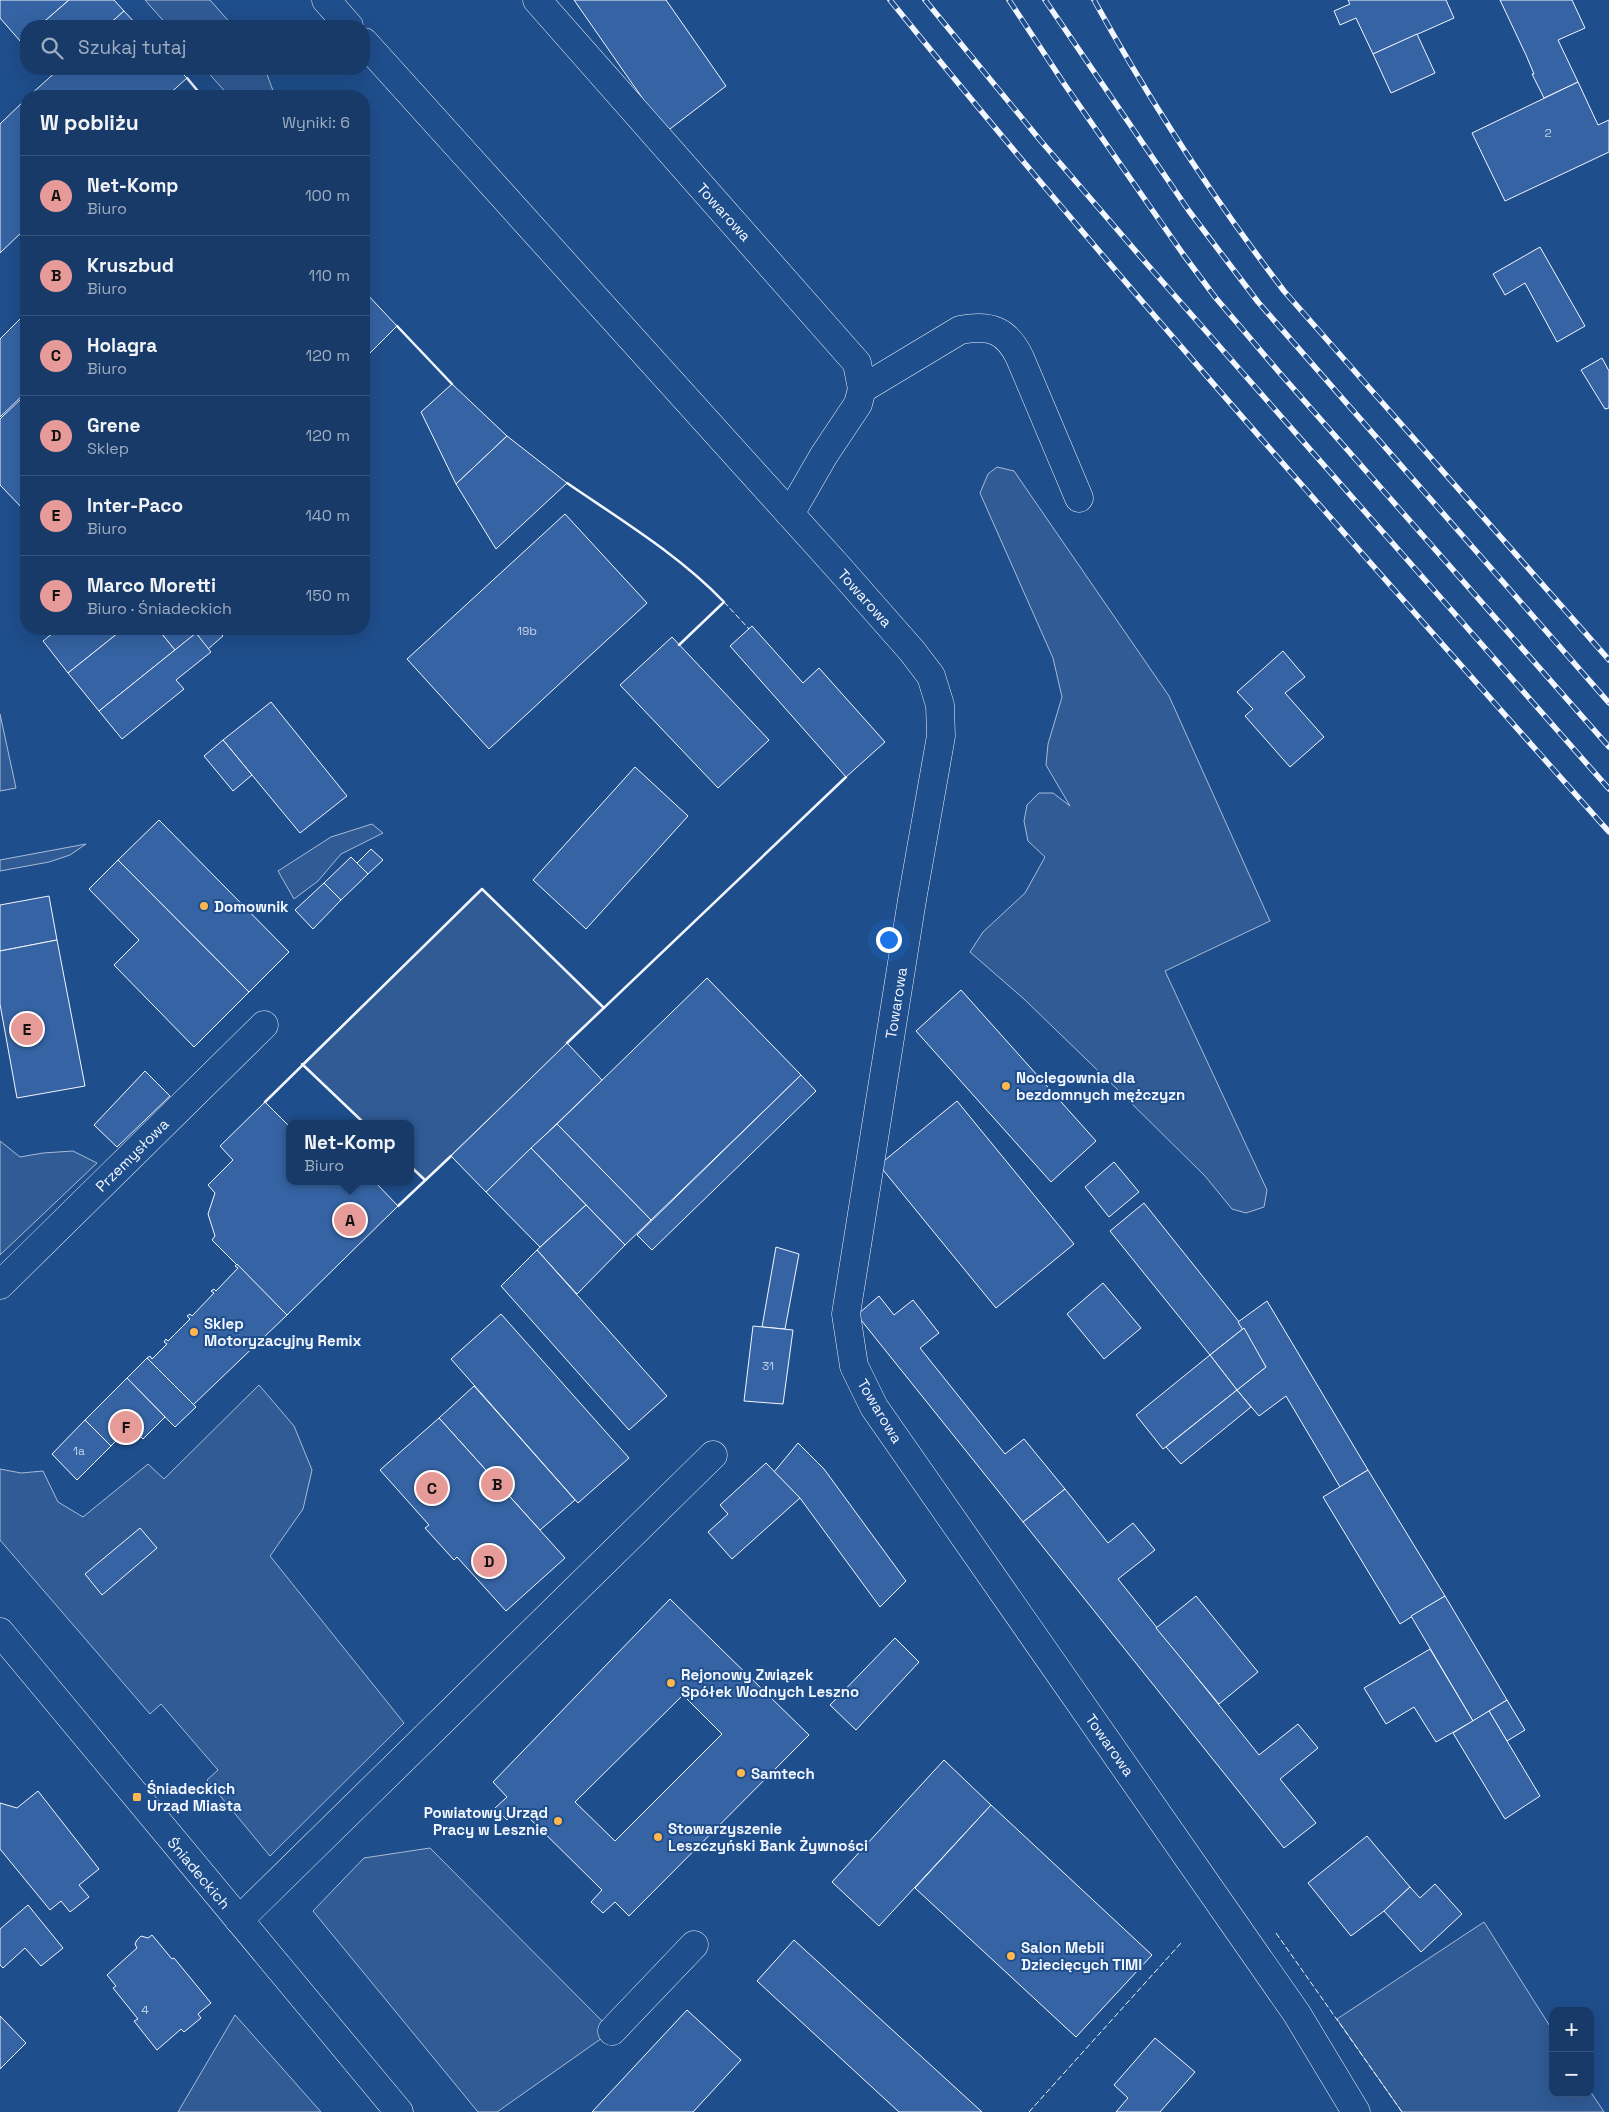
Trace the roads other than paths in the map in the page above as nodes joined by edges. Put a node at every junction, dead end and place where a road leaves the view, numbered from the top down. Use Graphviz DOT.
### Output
graph roads {
  1 [pos="326,0"];
  2 [pos="537,0"];
  3 [pos="344,20"];
  4 [pos="370,49"];
  5 [pos="862,389"];
  6 [pos="1079,498"];
  7 [pos="790,514"];
  8 [pos="264,1025"];
  9 [pos="0,1285"];
  10 [pos="714,1454"];
  11 [pos="0,1632"];
  12 [pos="239,1920"];
  13 [pos="694,1945"];
  14 [pos="612,2032"];
  15 [pos="399,2112"];
  16 [pos="1356,2112"];
  1 -- 3 [label="street"];
  2 -- 5 [label="street, Towarowa"];
  4 -- 7 [label="street, Towarowa"];
  5 -- 6 [label="street"];
  5 -- 7 [label="street"];
  7 -- 16 [label="street, Towarowa"];
  8 -- 9 [label="street, Przemysłowa"];
  10 -- 12 [label="street"];
  11 -- 12 [label="street, Śniadeckich"];
  12 -- 15 [label="street, Śniadeckich"];
  13 -- 14 [label="street"];
}
